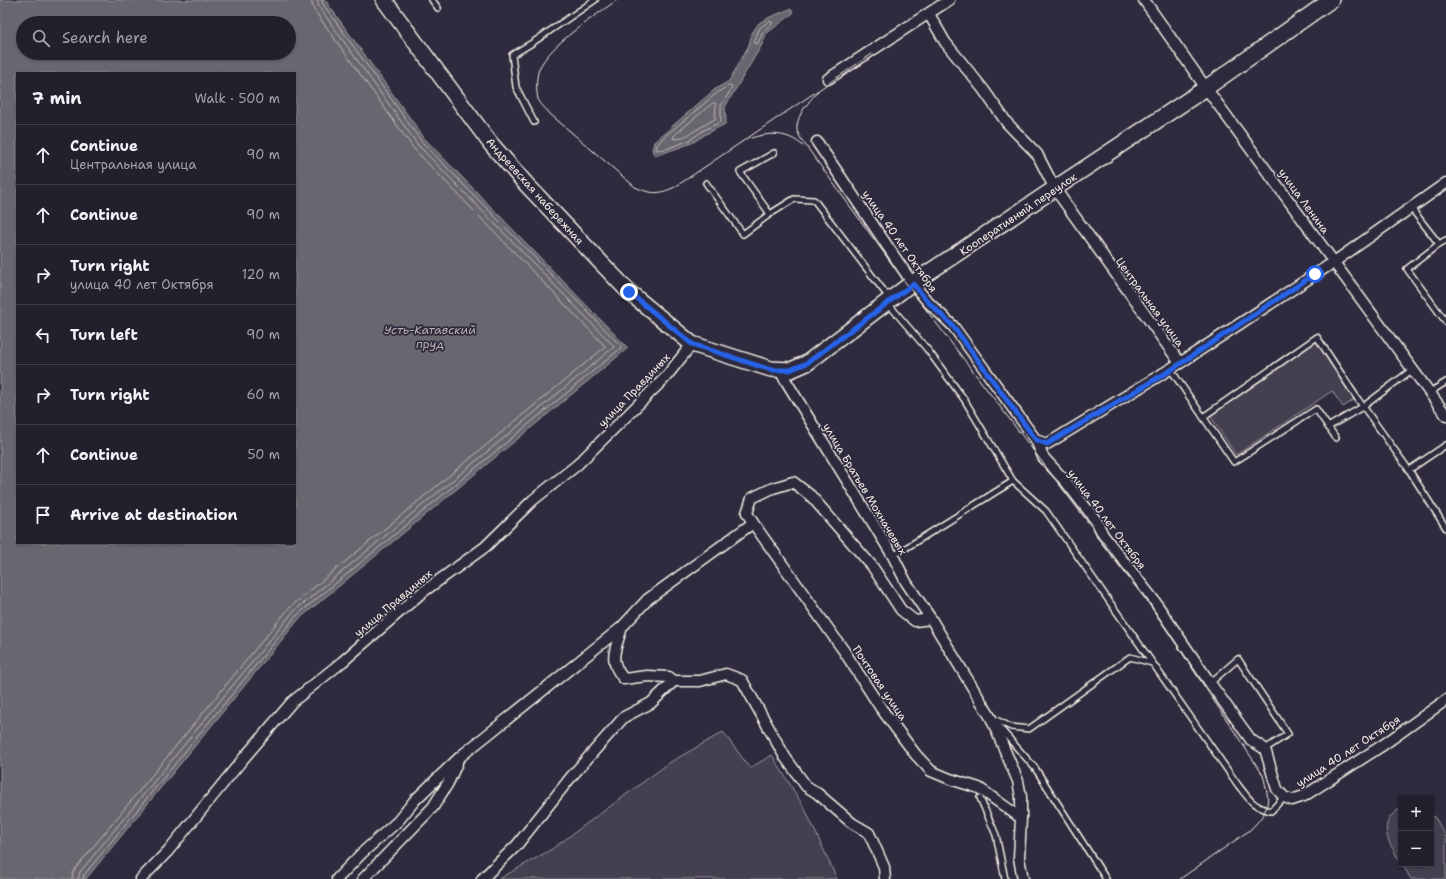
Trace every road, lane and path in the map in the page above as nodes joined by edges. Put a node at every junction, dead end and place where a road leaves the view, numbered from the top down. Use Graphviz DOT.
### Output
graph roads {
  1 [pos="384,0"];
  2 [pos="432,0"];
  3 [pos="595,0"];
  4 [pos="949,0"];
  5 [pos="1144,0"];
  6 [pos="1331,0"];
  7 [pos="438,8"];
  8 [pos="929,14"];
  9 [pos="828,79"];
  10 [pos="1206,88"];
  11 [pos="534,122"];
  12 [pos="817,142"];
  13 [pos="774,153"];
  14 [pos="706,183"];
  15 [pos="1446,183"];
  16 [pos="1055,190"];
  17 [pos="1411,208"];
  18 [pos="770,214"];
  19 [pos="1446,240"];
  20 [pos="1439,244"];
  21 [pos="1334,262"];
  22 [pos="913,284"];
  23 [pos="888,302"];
  24 [pos="1446,322"];
  25 [pos="692,344"];
  26 [pos="1180,363"];
  27 [pos="1413,369"];
  28 [pos="782,370"];
  29 [pos="1171,370"];
  30 [pos="1446,382"];
  31 [pos="1430,392"];
  32 [pos="1364,406"];
  33 [pos="1446,415"];
  34 [pos="1203,417"];
  35 [pos="1328,427"];
  36 [pos="1336,438"];
  37 [pos="1036,440"];
  38 [pos="1446,445"];
  39 [pos="1409,470"];
  40 [pos="1013,481"];
  41 [pos="753,523"];
  42 [pos="1446,528"];
  43 [pos="893,556"];
  44 [pos="931,619"];
  45 [pos="622,627"];
  46 [pos="1152,663"];
  47 [pos="674,681"];
  48 [pos="1210,683"];
  49 [pos="1446,700"];
  50 [pos="991,718"];
  51 [pos="1265,750"];
  52 [pos="461,756"];
  53 [pos="1284,797"];
  54 [pos="980,798"];
  55 [pos="1021,818"];
  56 [pos="141,879"];
  57 [pos="337,879"];
  58 [pos="363,879"];
  59 [pos="482,879"];
  60 [pos="885,879"];
  61 [pos="1006,879"];
  62 [pos="1023,879"];
  63 [pos="1106,879"];
  1 -- 25 [label="main road, Андреевская набережная"];
  2 -- 7 [label="lane"];
  3 -- 11 [label="lane"];
  4 -- 8 [label="street"];
  5 -- 10 [label="street, улица Ленина"];
  6 -- 10 [label="main road, Кооперативный переулок"];
  8 -- 9 [label="street"];
  8 -- 16 [label="street, Центральная улица"];
  10 -- 16 [label="main road, Кооперативный переулок"];
  10 -- 21 [label="street, улица Ленина"];
  12 -- 22 [label="street, улица 40 лет Октября"];
  13 -- 18 [label="lane"];
  14 -- 18 [label="lane"];
  15 -- 17 [label="street, Центральная улица"];
  16 -- 22 [label="main road, Кооперативный переулок"];
  16 -- 26 [label="street, Центральная улица"];
  17 -- 20 [label="lane"];
  17 -- 21 [label="street, Центральная улица"];
  18 -- 23 [label="lane"];
  19 -- 20 [label="lane"];
  20 -- 24 [label="lane"];
  21 -- 26 [label="street, Центральная улица"];
  21 -- 27 [label="street, улица Ленина"];
  22 -- 23 [label="main road, Кооперативный переулок"];
  22 -- 37 [label="street, улица 40 лет Октября"];
  23 -- 28 [label="main road, Кооперативный переулок"];
  23 -- 40 [label="lane"];
  25 -- 28 [label="main road, Кооперативный переулок"];
  25 -- 56 [label="street, улица Правдиных"];
  26 -- 29 [label="street"];
  27 -- 31 [label="street, улица Ленина"];
  27 -- 32 [label="lane"];
  28 -- 43 [label="street, улица Братьев Мохначевых"];
  29 -- 34 [label="lane"];
  29 -- 37 [label="street"];
  30 -- 31 [label="lane"];
  31 -- 33 [label="street, улица Ленина"];
  32 -- 34 [label="lane"];
  32 -- 35 [label="lane"];
  32 -- 39 [label="lane"];
  34 -- 35 [label="lane"];
  35 -- 36 [label="lane"];
  37 -- 48 [label="street, улица 40 лет Октября"];
  38 -- 39 [label="lane"];
  39 -- 42 [label="lane"];
  40 -- 43 [label="lane"];
  40 -- 46 [label="lane"];
  41 -- 44 [label="street"];
  41 -- 45 [label="street"];
  41 -- 55 [label="street, Почтовая улица"];
  43 -- 44 [label="street, улица Братьев Мохначевых"];
  44 -- 50 [label="street, улица Братьев Мохначевых"];
  45 -- 47 [label="street"];
  45 -- 52 [label="street"];
  46 -- 50 [label="lane"];
  46 -- 53 [label="lane"];
  47 -- 59 [label="street"];
  47 -- 60 [label="street"];
  48 -- 51 [label="street, улица 40 лет Октября"];
  48 -- 51 [label="lane"];
  49 -- 53 [label="street, улица 40 лет Октября"];
  50 -- 55 [label="street, улица Братьев Мохначевых"];
  50 -- 63 [label="lane"];
  51 -- 53 [label="street"];
  52 -- 57 [label="street"];
  52 -- 58 [label="street"];
  54 -- 61 [label="lane"];
  55 -- 62 [label="street, улица Братьев Мохначевых"];
}
